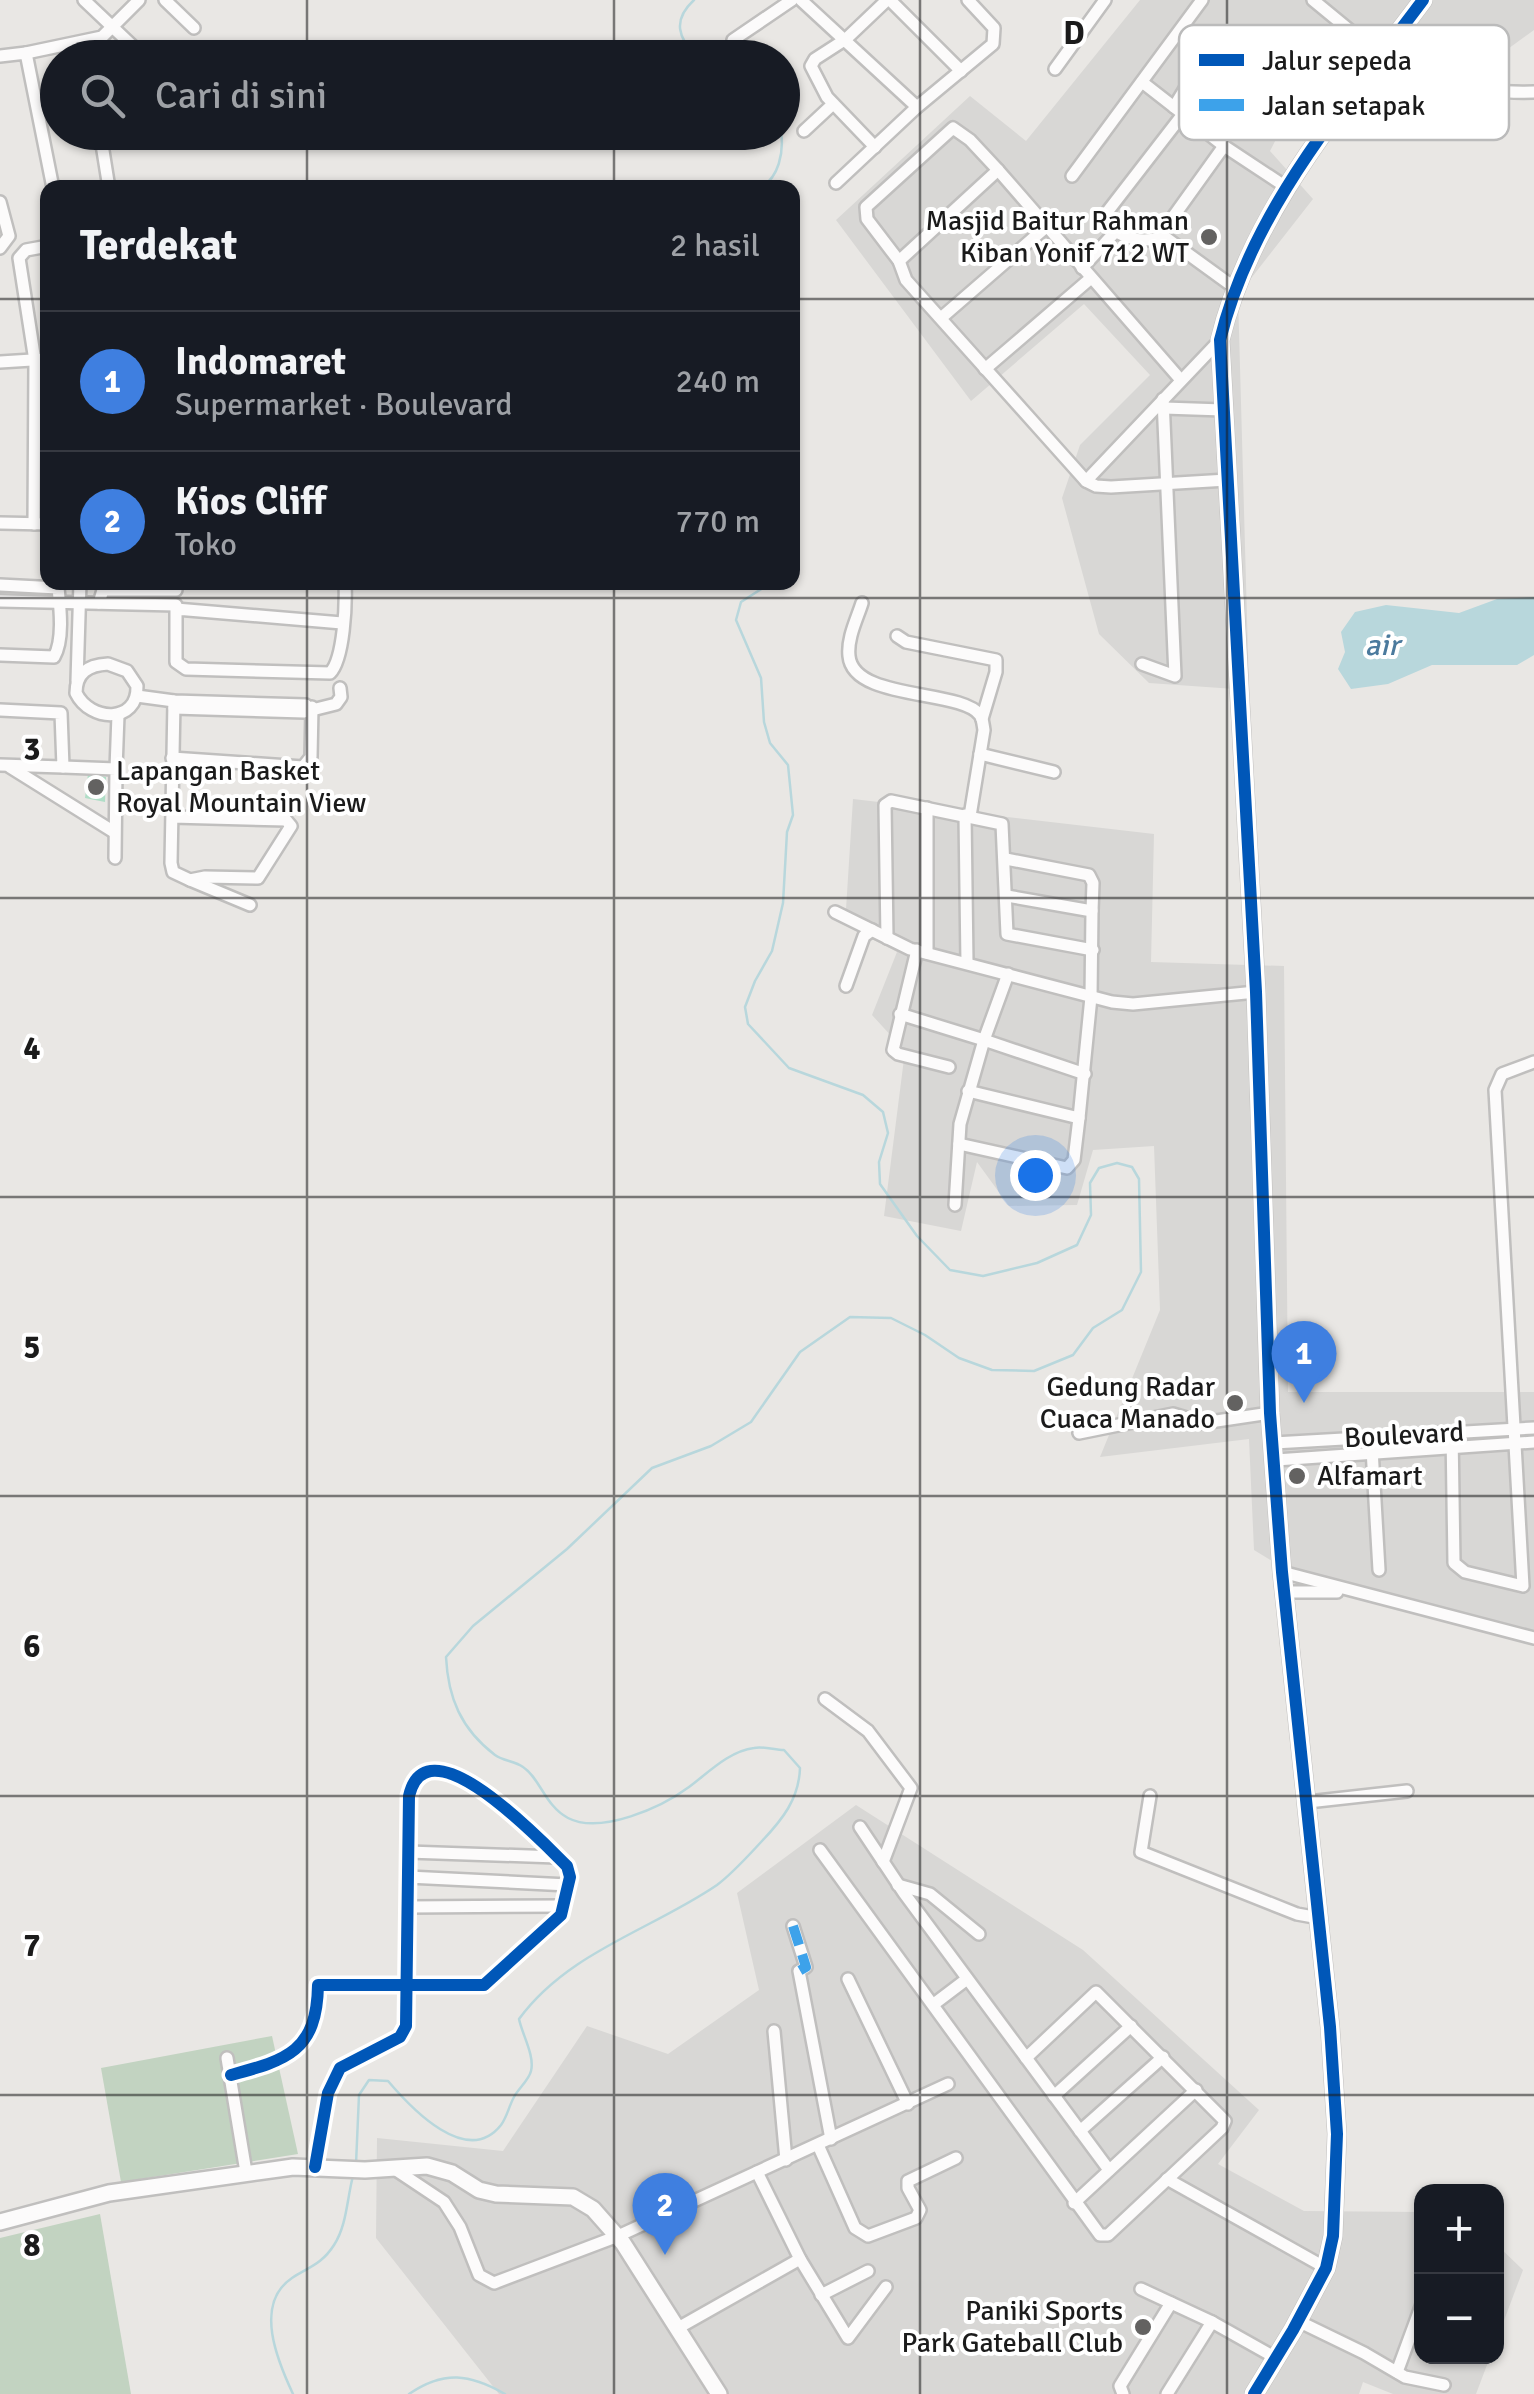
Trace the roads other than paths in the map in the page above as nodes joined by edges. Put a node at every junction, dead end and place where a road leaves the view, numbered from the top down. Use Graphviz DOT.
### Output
graph roads {
  1 [pos="84,0"];
  2 [pos="139,0"];
  3 [pos="165,0"];
  4 [pos="792,0"];
  5 [pos="802,0"];
  6 [pos="889,0"];
  7 [pos="968,0"];
  8 [pos="1105,0"];
  9 [pos="1202,0"];
  10 [pos="1313,0"];
  11 [pos="1423,0"];
  12 [pos="1184,25"];
  13 [pos="1343,25"];
  14 [pos="1405,25"];
  15 [pos="113,27"];
  16 [pos="194,28"];
  17 [pos="1179,31"];
  18 [pos="846,39"];
  19 [pos="93,40"];
  20 [pos="126,40"];
  21 [pos="733,40"];
  22 [pos="40,51"];
  23 [pos="26,53"];
  24 [pos="0,56"];
  25 [pos="1054,69"];
  26 [pos="961,71"];
  27 [pos="1142,82"];
  28 [pos="1509,92"];
  29 [pos="1534,92"];
  30 [pos="833,104"];
  31 [pos="917,107"];
  32 [pos="1179,111"];
  33 [pos="40,126"];
  34 [pos="804,131"];
  35 [pos="1216,140"];
  36 [pos="1321,140"];
  37 [pos="1224,146"];
  38 [pos="875,147"];
  39 [pos="45,150"];
  40 [pos="103,150"];
  41 [pos="998,170"];
  42 [pos="1072,176"];
  43 [pos="50,180"];
  44 [pos="109,180"];
  45 [pos="836,183"];
  46 [pos="1286,188"];
  47 [pos="0,202"];
  48 [pos="1046,227"];
  49 [pos="1116,232"];
  50 [pos="1162,235"];
  51 [pos="40,247"];
  52 [pos="0,248"];
  53 [pos="900,261"];
  54 [pos="1087,273"];
  55 [pos="1235,288"];
  56 [pos="940,318"];
  57 [pos="1220,340"];
  58 [pos="40,355"];
  59 [pos="40,360"];
  60 [pos="0,362"];
  61 [pos="986,369"];
  62 [pos="1180,379"];
  63 [pos="1163,403"];
  64 [pos="1223,410"];
  65 [pos="1227,480"];
  66 [pos="1086,481"];
  67 [pos="1168,483"];
  68 [pos="0,523"];
  69 [pos="40,524"];
  70 [pos="0,585"];
  71 [pos="40,587"];
  72 [pos="58,590"];
  73 [pos="80,590"];
  74 [pos="103,590"];
  75 [pos="177,590"];
  76 [pos="344,590"];
  77 [pos="0,600"];
  78 [pos="58,602"];
  79 [pos="862,602"];
  80 [pos="79,603"];
  81 [pos="98,604"];
  82 [pos="176,607"];
  83 [pos="342,622"];
  84 [pos="896,636"];
  85 [pos="0,655"];
  86 [pos="1142,664"];
  87 [pos="77,681"];
  88 [pos="340,688"];
  89 [pos="138,696"];
  90 [pos="174,704"];
  91 [pos="313,708"];
  92 [pos="0,710"];
  93 [pos="118,715"];
  94 [pos="982,719"];
  95 [pos="980,754"];
  96 [pos="172,758"];
  97 [pos="3,765"];
  98 [pos="64,767"];
  99 [pos="116,769"];
  100 [pos="1054,772"];
  101 [pos="927,808"];
  102 [pos="968,816"];
  103 [pos="172,817"];
  104 [pos="114,832"];
  105 [pos="115,858"];
  106 [pos="1006,859"];
  107 [pos="190,880"];
  108 [pos="1006,896"];
  109 [pos="250,905"];
  110 [pos="1092,911"];
  111 [pos="835,912"];
  112 [pos="872,930"];
  113 [pos="887,938"];
  114 [pos="1093,950"];
  115 [pos="922,952"];
  116 [pos="967,963"];
  117 [pos="1008,974"];
  118 [pos="846,986"];
  119 [pos="1256,992"];
  120 [pos="1092,997"];
  121 [pos="900,1014"];
  122 [pos="984,1040"];
  123 [pos="1534,1062"];
  124 [pos="949,1067"];
  125 [pos="1085,1074"];
  126 [pos="968,1091"];
  127 [pos="1079,1118"];
  128 [pos="959,1144"];
  129 [pos="955,1205"];
  130 [pos="1270,1413"];
  131 [pos="1534,1428"];
  132 [pos="1515,1429"];
  133 [pos="1452,1432"];
  134 [pos="1078,1433"];
  135 [pos="1371,1438"];
  136 [pos="1534,1442"];
  137 [pos="1274,1443"];
  138 [pos="1516,1444"];
  139 [pos="1452,1447"];
  140 [pos="1372,1453"];
  141 [pos="1276,1460"];
  142 [pos="1379,1570"];
  143 [pos="1282,1572"];
  144 [pos="1529,1588"];
  145 [pos="1284,1592"];
  146 [pos="1356,1593"];
  147 [pos="1534,1638"];
  148 [pos="825,1698"];
  149 [pos="1407,1791"];
  150 [pos="1150,1796"];
  151 [pos="1308,1802"];
  152 [pos="860,1827"];
  153 [pos="820,1850"];
  154 [pos="408,1852"];
  155 [pos="557,1857"];
  156 [pos="883,1862"];
  157 [pos="408,1878"];
  158 [pos="568,1885"];
  159 [pos="898,1886"];
  160 [pos="408,1906"];
  161 [pos="564,1906"];
  162 [pos="1318,1918"];
  163 [pos="793,1926"];
  164 [pos="979,1934"];
  165 [pos="848,1979"];
  166 [pos="968,1979"];
  167 [pos="408,1984"];
  168 [pos="934,2004"];
  169 [pos="1130,2026"];
  170 [pos="774,2031"];
  171 [pos="1162,2057"];
  172 [pos="227,2058"];
  173 [pos="1026,2058"];
  174 [pos="230,2075"];
  175 [pos="948,2084"];
  176 [pos="1196,2090"];
  177 [pos="1054,2096"];
  178 [pos="908,2104"];
  179 [pos="1080,2131"];
  180 [pos="831,2139"];
  181 [pos="818,2145"];
  182 [pos="956,2158"];
  183 [pos="786,2160"];
  184 [pos="315,2167"];
  185 [pos="392,2167"];
  186 [pos="1110,2170"];
  187 [pos="246,2172"];
  188 [pos="758,2172"];
  189 [pos="1168,2179"];
  190 [pos="1074,2204"];
  191 [pos="0,2222"];
  192 [pos="618,2236"];
  193 [pos="800,2259"];
  194 [pos="1326,2268"];
  195 [pos="868,2272"];
  196 [pos="886,2287"];
  197 [pos="1141,2289"];
  198 [pos="822,2295"];
  199 [pos="1172,2303"];
  200 [pos="1298,2321"];
  201 [pos="1212,2322"];
  202 [pos="1414,2326"];
  203 [pos="678,2328"];
  204 [pos="1276,2358"];
  205 [pos="1397,2372"];
  206 [pos="1444,2385"];
  207 [pos="720,2394"];
  208 [pos="1123,2394"];
  209 [pos="1166,2394"];
  210 [pos="1254,2394"];
  1 -- 15 [label="street"];
  2 -- 15 [label="street"];
  3 -- 16 [label="street"];
  4 -- 21 [label="street"];
  5 -- 18 [label="street"];
  6 -- 18 [label="street"];
  6 -- 26 [label="street"];
  7 -- 26 [label="street"];
  8 -- 25 [label="street"];
  9 -- 12 [label="street"];
  10 -- 13 [label="street"];
  11 -- 14 [label="street"];
  15 -- 19 [label="street"];
  15 -- 20 [label="street"];
  17 -- 27 [label="street"];
  18 -- 30 [label="street"];
  18 -- 31 [label="street"];
  22 -- 23 [label="street"];
  23 -- 24 [label="street"];
  23 -- 33 [label="street"];
  26 -- 31 [label="street"];
  27 -- 32 [label="street"];
  27 -- 42 [label="street"];
  28 -- 29 [label="street"];
  30 -- 34 [label="street"];
  30 -- 38 [label="street"];
  31 -- 38 [label="street"];
  32 -- 49 [label="street"];
  35 -- 37 [label="street"];
  36 -- 46 [label="street"];
  37 -- 46 [label="street"];
  37 -- 50 [label="street"];
  38 -- 45 [label="street"];
  39 -- 43 [label="street"];
  40 -- 44 [label="street"];
  41 -- 48 [label="street"];
  41 -- 53 [label="street"];
  41 -- 53 [label="street"];
  46 -- 55 [label="street"];
  47 -- 52 [label="street"];
  48 -- 54 [label="street"];
  48 -- 56 [label="street"];
  49 -- 50 [label="street"];
  49 -- 54 [label="street"];
  50 -- 55 [label="street"];
  51 -- 58 [label="street"];
  53 -- 56 [label="street"];
  54 -- 61 [label="street"];
  54 -- 62 [label="street"];
  55 -- 57 [label="street"];
  56 -- 61 [label="street"];
  57 -- 62 [label="street"];
  57 -- 64 [label="street"];
  59 -- 60 [label="street"];
  61 -- 66 [label="street"];
  62 -- 63 [label="street"];
  63 -- 64 [label="street"];
  63 -- 66 [label="street"];
  63 -- 67 [label="street"];
  64 -- 65 [label="street"];
  65 -- 67 [label="street"];
  65 -- 119 [label="street"];
  66 -- 67 [label="street"];
  67 -- 86 [label="street"];
  68 -- 69 [label="street"];
  70 -- 71 [label="street"];
  72 -- 78 [label="street"];
  73 -- 80 [label="street"];
  74 -- 81 [label="street"];
  75 -- 82 [label="street"];
  76 -- 83 [label="street"];
  77 -- 78 [label="street"];
  78 -- 80 [label="street"];
  78 -- 85 [label="street"];
  79 -- 94 [label="street"];
  80 -- 81 [label="street"];
  80 -- 87 [label="street"];
  81 -- 82 [label="street"];
  82 -- 83 [label="street"];
  82 -- 83 [label="street"];
  84 -- 94 [label="street"];
  87 -- 89 [label="street"];
  87 -- 93 [label="street"];
  88 -- 91 [label="street"];
  89 -- 90 [label="street"];
  89 -- 93 [label="street"];
  90 -- 91 [label="street"];
  90 -- 96 [label="street"];
  91 -- 96 [label="street"];
  92 -- 98 [label="street"];
  93 -- 99 [label="street"];
  94 -- 95 [label="street"];
  95 -- 100 [label="street"];
  95 -- 102 [label="street"];
  96 -- 103 [label="street"];
  97 -- 98 [label="street"];
  97 -- 104 [label="street"];
  98 -- 99 [label="street"];
  99 -- 104 [label="street"];
  101 -- 102 [label="street"];
  101 -- 113 [label="street"];
  101 -- 115 [label="street"];
  102 -- 106 [label="street"];
  102 -- 116 [label="street"];
  103 -- 107 [label="street"];
  103 -- 107 [label="street"];
  104 -- 105 [label="street"];
  106 -- 108 [label="street"];
  106 -- 110 [label="street"];
  107 -- 109 [label="street"];
  108 -- 110 [label="street"];
  108 -- 114 [label="street"];
  110 -- 114 [label="street"];
  111 -- 112 [label="street"];
  112 -- 113 [label="street"];
  112 -- 118 [label="street"];
  113 -- 115 [label="street"];
  114 -- 120 [label="street"];
  115 -- 116 [label="street"];
  115 -- 121 [label="street"];
  116 -- 117 [label="street"];
  117 -- 120 [label="street"];
  117 -- 122 [label="street"];
  119 -- 120 [label="street"];
  119 -- 130 [label="street"];
  120 -- 125 [label="street"];
  121 -- 122 [label="street"];
  121 -- 124 [label="street"];
  122 -- 125 [label="street"];
  122 -- 126 [label="street"];
  123 -- 132 [label="street"];
  125 -- 127 [label="street"];
  126 -- 127 [label="street"];
  126 -- 128 [label="street"];
  127 -- 128 [label="street"];
  128 -- 129 [label="street"];
  130 -- 134 [label="street"];
  130 -- 137 [label="street"];
  131 -- 132 [label="street, Boulevard"];
  132 -- 133 [label="street, Boulevard"];
  132 -- 138 [label="street"];
  133 -- 135 [label="street, Boulevard"];
  133 -- 139 [label="street"];
  135 -- 137 [label="street, Boulevard"];
  135 -- 140 [label="street"];
  136 -- 138 [label="street, Boulevard"];
  137 -- 141 [label="street"];
  138 -- 139 [label="street, Boulevard"];
  138 -- 144 [label="street"];
  139 -- 140 [label="street, Boulevard"];
  139 -- 144 [label="street"];
  140 -- 141 [label="street, Boulevard"];
  140 -- 142 [label="street"];
  141 -- 143 [label="street"];
  143 -- 145 [label="street"];
  143 -- 146 [label="street"];
  145 -- 146 [label="street"];
  145 -- 151 [label="street"];
  146 -- 147 [label="street"];
  148 -- 156 [label="street"];
  149 -- 151 [label="street"];
  150 -- 162 [label="street"];
  151 -- 162 [label="street"];
  152 -- 156 [label="street"];
  153 -- 168 [label="street"];
  154 -- 155 [label="street"];
  154 -- 155 [label="street"];
  154 -- 157 [label="street"];
  155 -- 158 [label="street"];
  156 -- 159 [label="street"];
  157 -- 158 [label="street"];
  157 -- 160 [label="street"];
  158 -- 161 [label="street"];
  159 -- 164 [label="street"];
  159 -- 166 [label="street"];
  160 -- 161 [label="street"];
  160 -- 167 [label="street"];
  161 -- 167 [label="street"];
  162 -- 194 [label="street"];
  163 -- 180 [label="street"];
  165 -- 178 [label="street"];
  166 -- 168 [label="street"];
  166 -- 173 [label="street"];
  167 -- 174 [label="street"];
  167 -- 184 [label="street"];
  168 -- 190 [label="street"];
  169 -- 171 [label="street"];
  169 -- 173 [label="street"];
  169 -- 177 [label="street"];
  170 -- 183 [label="street"];
  171 -- 176 [label="street"];
  171 -- 179 [label="street"];
  172 -- 174 [label="street"];
  173 -- 177 [label="street"];
  174 -- 187 [label="street"];
  175 -- 178 [label="street"];
  176 -- 186 [label="street"];
  176 -- 189 [label="street"];
  177 -- 179 [label="street"];
  178 -- 180 [label="street"];
  179 -- 186 [label="street"];
  180 -- 181 [label="street"];
  181 -- 182 [label="street"];
  181 -- 183 [label="street"];
  183 -- 188 [label="street"];
  184 -- 185 [label="street"];
  184 -- 187 [label="street"];
  185 -- 192 [label="street"];
  185 -- 192 [label="street"];
  186 -- 190 [label="street"];
  187 -- 191 [label="street"];
  188 -- 192 [label="street"];
  188 -- 193 [label="street"];
  189 -- 190 [label="street"];
  189 -- 194 [label="street"];
  192 -- 203 [label="street"];
  193 -- 198 [label="street"];
  193 -- 203 [label="street"];
  194 -- 200 [label="street"];
  195 -- 198 [label="street"];
  196 -- 198 [label="street"];
  197 -- 199 [label="street"];
  199 -- 201 [label="street"];
  199 -- 208 [label="street"];
  200 -- 204 [label="street"];
  200 -- 205 [label="street"];
  201 -- 204 [label="street"];
  201 -- 209 [label="street"];
  202 -- 205 [label="street"];
  203 -- 207 [label="street"];
  204 -- 210 [label="street"];
  205 -- 206 [label="street"];
}
